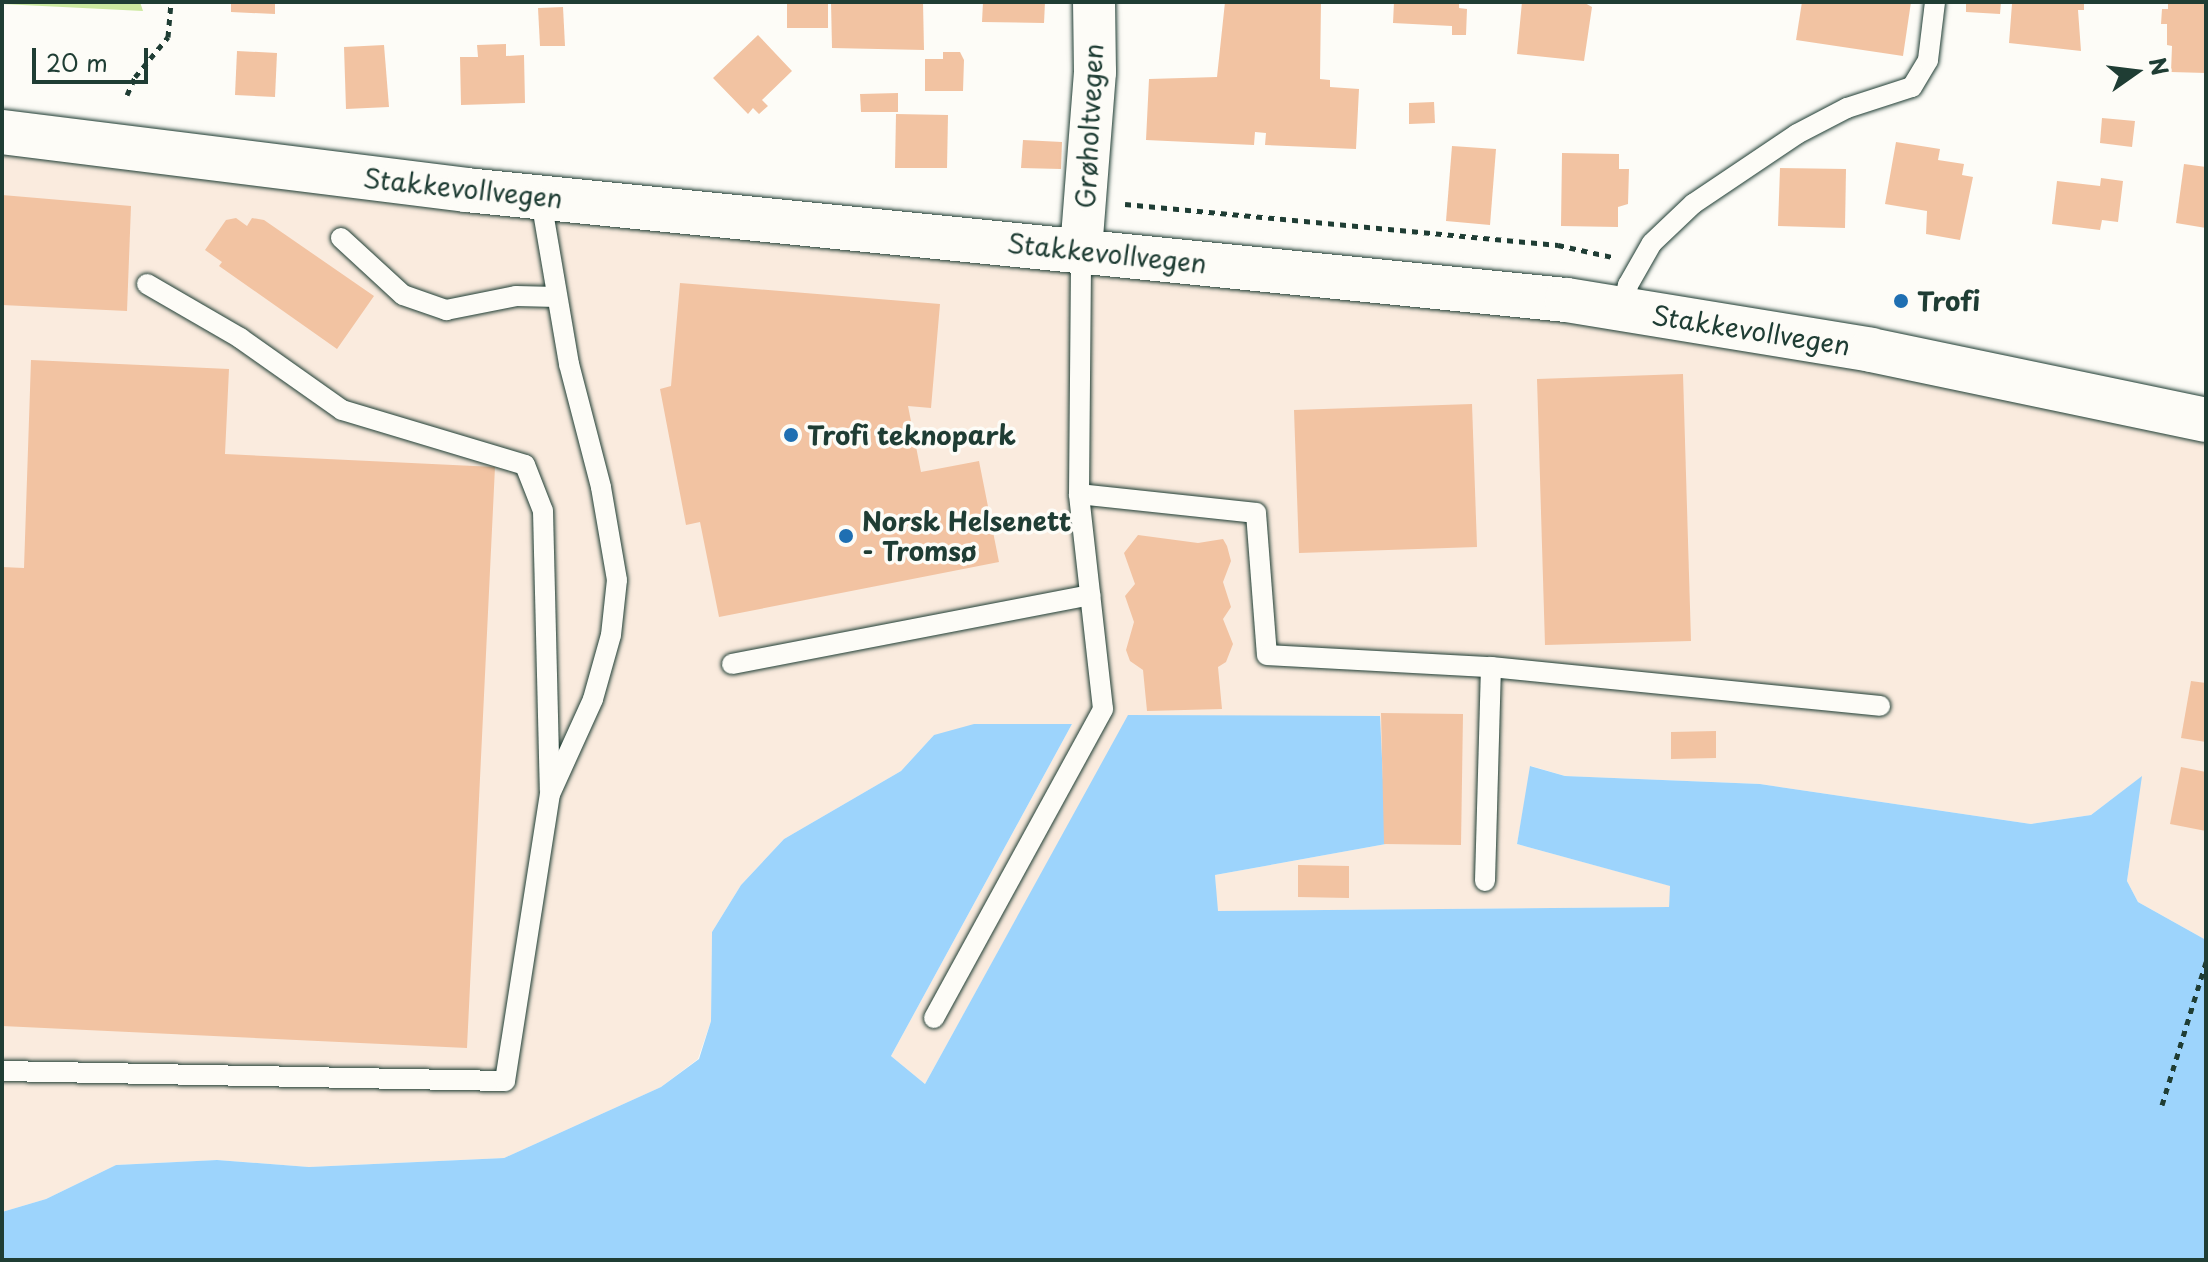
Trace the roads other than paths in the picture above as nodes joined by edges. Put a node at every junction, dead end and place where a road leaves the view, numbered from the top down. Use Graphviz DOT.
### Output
graph roads {
  1 [pos="1094,2"];
  2 [pos="1935,2"];
  3 [pos="2,132"];
  4 [pos="540,195"];
  5 [pos="341,238"];
  6 [pos="1081,250"];
  7 [pos="147,284"];
  8 [pos="557,297"];
  9 [pos="1622,309"];
  10 [pos="2206,420"];
  11 [pos="1079,494"];
  12 [pos="1090,595"];
  13 [pos="732,664"];
  14 [pos="1491,667"];
  15 [pos="1880,706"];
  16 [pos="550,794"];
  17 [pos="1485,881"];
  18 [pos="934,1018"];
  19 [pos="2,1071"];
  1 -- 6 [label="street, Grøholtvegen"];
  2 -- 9 [label="lane"];
  3 -- 4 [label="street, Stakkevollvegen"];
  4 -- 6 [label="street, Stakkevollvegen"];
  4 -- 8 [label="lane"];
  5 -- 8 [label="lane"];
  6 -- 9 [label="street, Stakkevollvegen"];
  6 -- 11 [label="lane"];
  7 -- 16 [label="lane"];
  8 -- 16 [label="lane"];
  9 -- 10 [label="street, Stakkevollvegen"];
  11 -- 12 [label="lane"];
  11 -- 14 [label="lane"];
  12 -- 13 [label="lane"];
  12 -- 18 [label="lane"];
  14 -- 15 [label="lane"];
  14 -- 17 [label="lane"];
  16 -- 19 [label="lane"];
}
